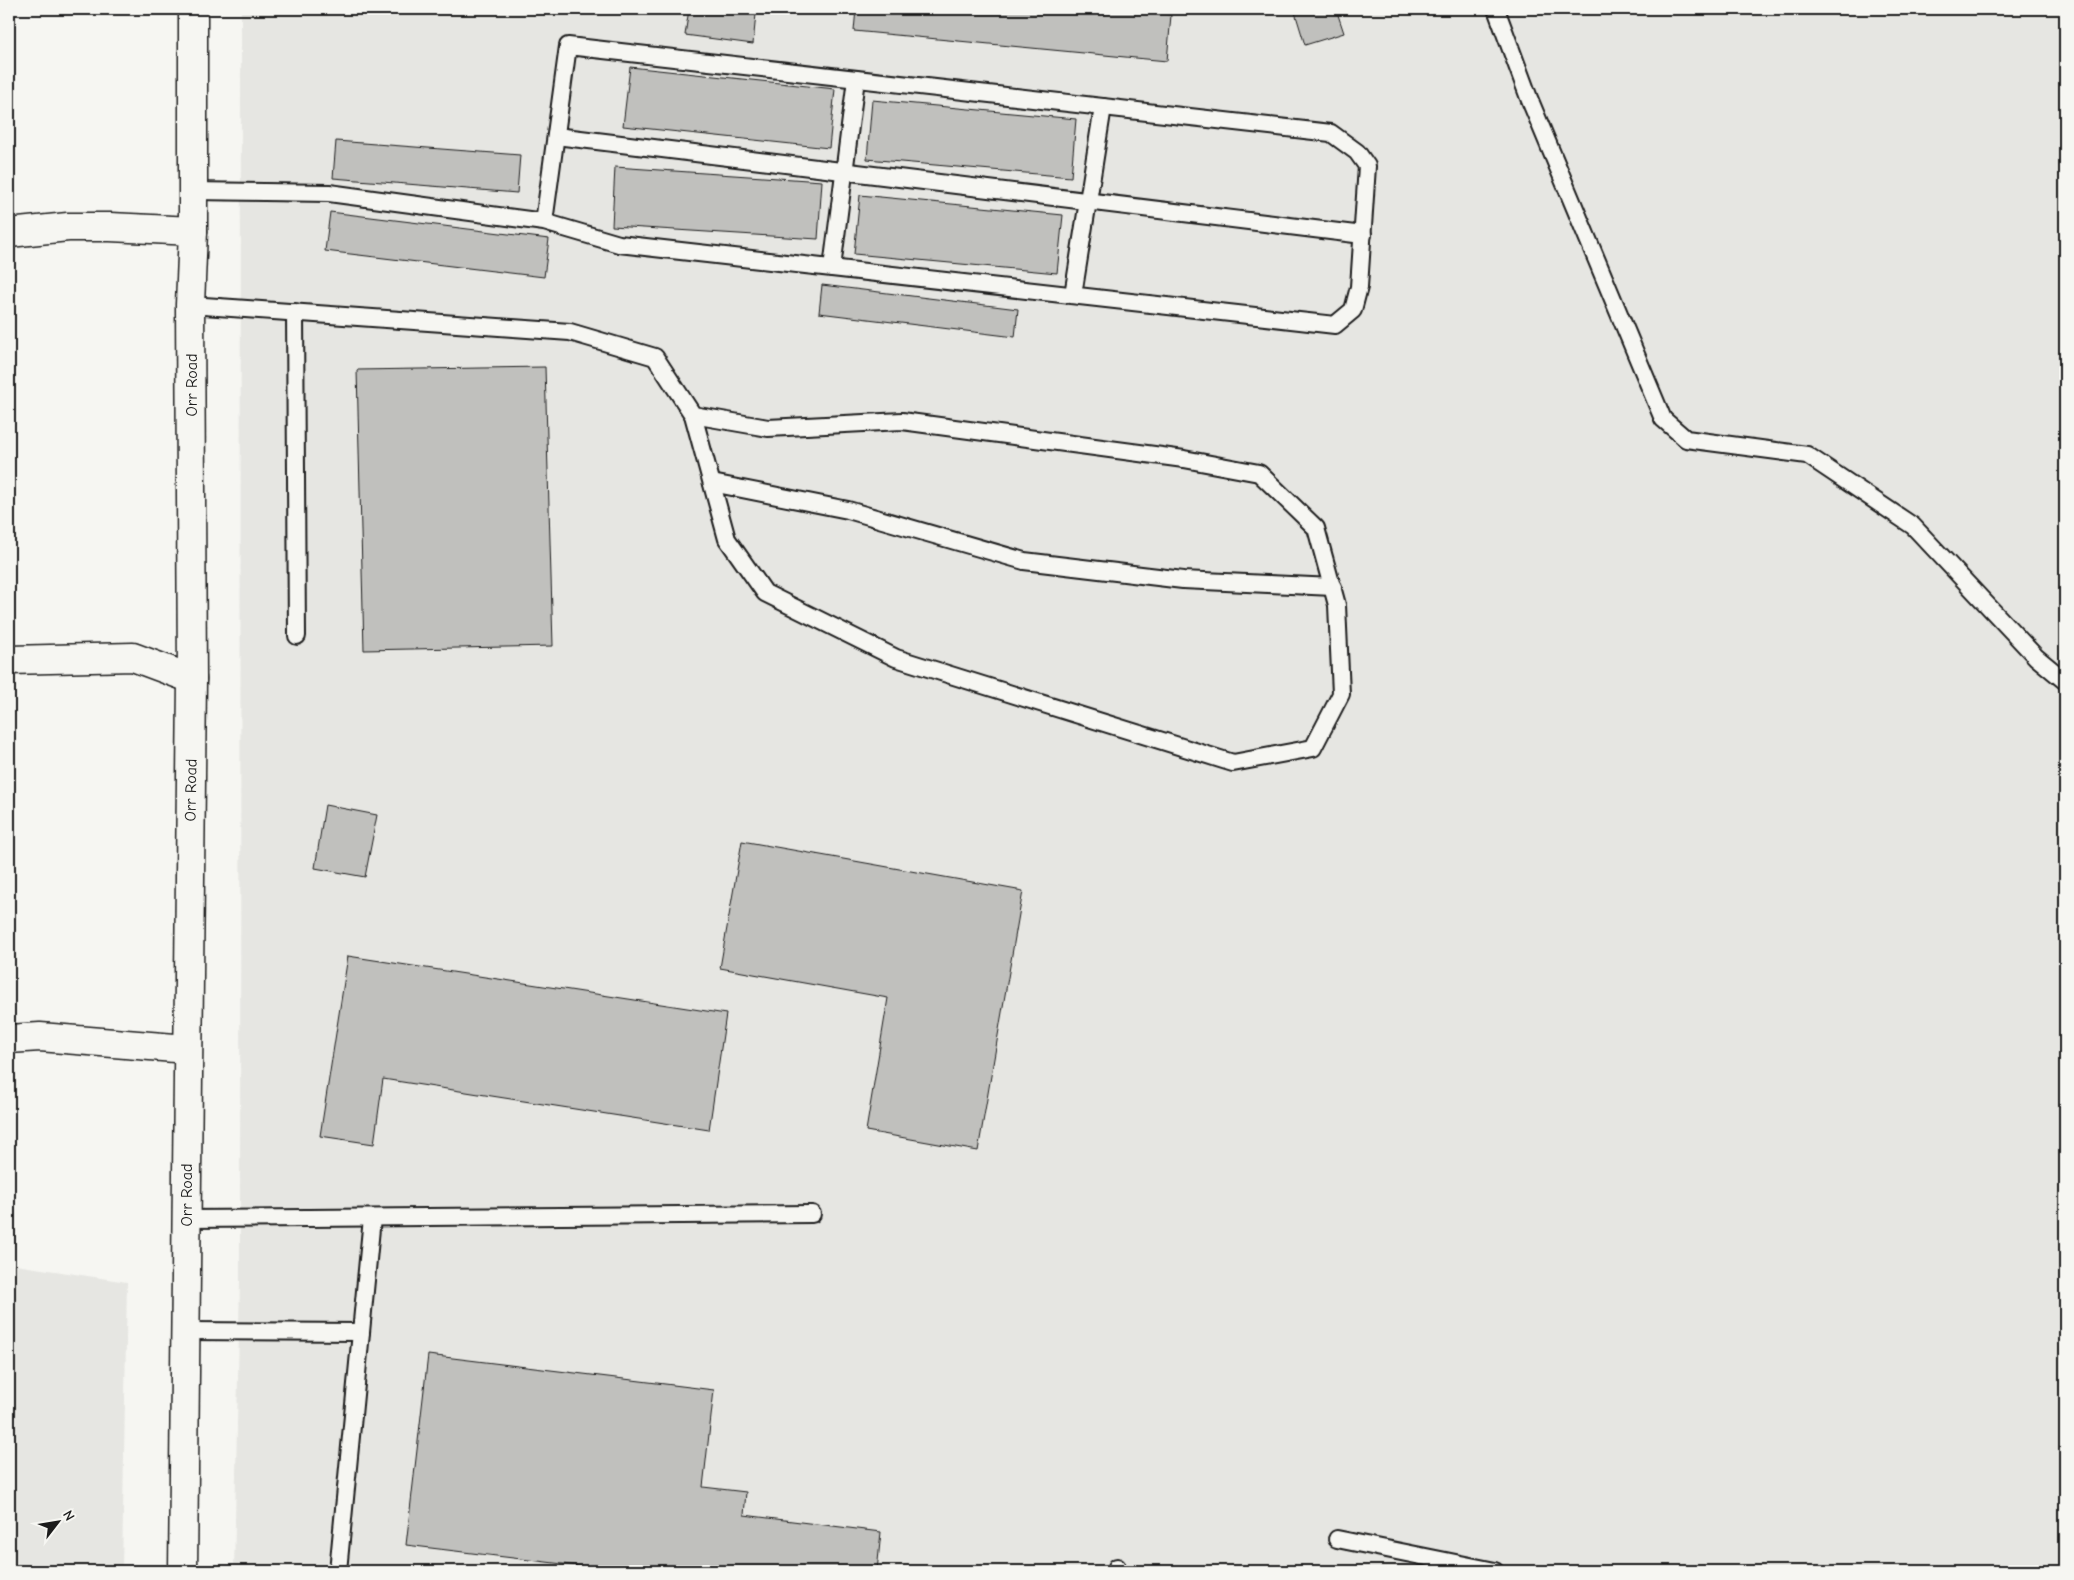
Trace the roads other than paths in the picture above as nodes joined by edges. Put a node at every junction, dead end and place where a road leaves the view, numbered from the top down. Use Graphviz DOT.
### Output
graph roads {
  1 [pos="193,9"];
  2 [pos="1496,9"];
  3 [pos="856,79"];
  4 [pos="1103,107"];
  5 [pos="556,136"];
  6 [pos="845,172"];
  7 [pos="194,191"];
  8 [pos="1088,202"];
  9 [pos="544,222"];
  10 [pos="193,231"];
  11 [pos="9,233"];
  12 [pos="1363,235"];
  13 [pos="832,268"];
  14 [pos="1073,295"];
  15 [pos="190,305"];
  16 [pos="295,312"];
  17 [pos="694,415"];
  18 [pos="712,483"];
  19 [pos="1332,587"];
  20 [pos="298,636"];
  21 [pos="9,660"];
  22 [pos="192,679"];
  23 [pos="2065,681"];
  24 [pos="9,1039"];
  25 [pos="187,1049"];
  26 [pos="812,1214"];
  27 [pos="372,1218"];
  28 [pos="185,1219"];
  29 [pos="185,1331"];
  30 [pos="361,1332"];
  31 [pos="1337,1539"];
  32 [pos="183,1571"];
  33 [pos="338,1571"];
  34 [pos="1495,1571"];
  1 -- 7 [label="street, Orr Road"];
  2 -- 23 [label="lane"];
  3 -- 4 [label="lane"];
  3 -- 5 [label="lane"];
  3 -- 6 [label="lane"];
  4 -- 8 [label="lane"];
  4 -- 12 [label="lane"];
  5 -- 6 [label="lane"];
  5 -- 9 [label="lane"];
  6 -- 8 [label="lane"];
  6 -- 13 [label="lane"];
  7 -- 9 [label="lane"];
  7 -- 10 [label="street, Orr Road"];
  8 -- 12 [label="lane"];
  8 -- 14 [label="lane"];
  9 -- 13 [label="lane"];
  10 -- 11 [label="street"];
  10 -- 15 [label="street, Orr Road"];
  12 -- 14 [label="lane"];
  13 -- 14 [label="lane"];
  15 -- 16 [label="lane"];
  15 -- 22 [label="street, Orr Road"];
  16 -- 17 [label="lane"];
  16 -- 20 [label="lane"];
  17 -- 18 [label="lane"];
  17 -- 19 [label="lane"];
  18 -- 19 [label="lane"];
  18 -- 19 [label="lane"];
  21 -- 22 [label="street"];
  22 -- 25 [label="street, Orr Road"];
  24 -- 25 [label="street"];
  25 -- 28 [label="street, Orr Road"];
  26 -- 27 [label="lane"];
  27 -- 28 [label="lane"];
  27 -- 30 [label="lane"];
  28 -- 29 [label="street, Orr Road"];
  29 -- 30 [label="lane"];
  29 -- 32 [label="street, Orr Road"];
  30 -- 33 [label="lane"];
  31 -- 34 [label="lane"];
}
